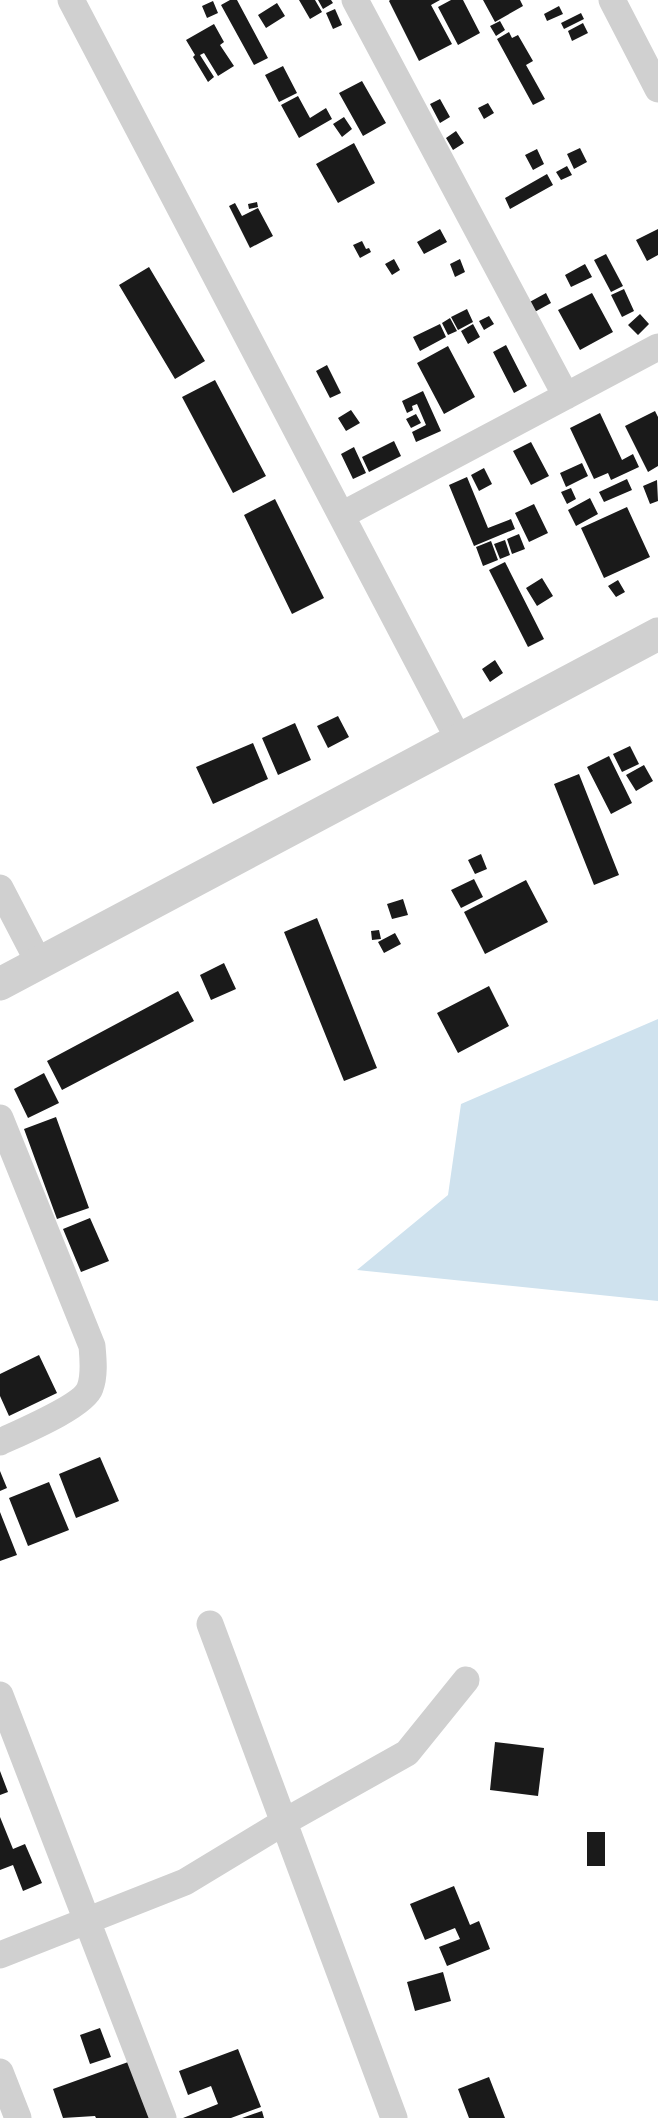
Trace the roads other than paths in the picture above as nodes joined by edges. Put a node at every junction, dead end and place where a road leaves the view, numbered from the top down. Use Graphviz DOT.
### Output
graph roads {
  1 [pos="71,0"];
  2 [pos="355,0"];
  3 [pos="612,0"];
  4 [pos="658,89"];
  5 [pos="658,347"];
  6 [pos="566,396"];
  7 [pos="342,515"];
  8 [pos="658,634"];
  9 [pos="459,740"];
  10 [pos="0,888"];
  11 [pos="39,963"];
  12 [pos="0,984"];
  13 [pos="0,1118"];
  14 [pos="0,1442"];
  15 [pos="210,1624"];
  16 [pos="466,1680"];
  17 [pos="0,1695"];
  18 [pos="284,1822"];
  19 [pos="87,1920"];
  20 [pos="0,1955"];
  21 [pos="0,2072"];
  22 [pos="18,2118"];
  23 [pos="164,2118"];
  24 [pos="394,2118"];
  1 -- 7 [label="street"];
  2 -- 6 [label="street"];
  3 -- 4 [label="street"];
  5 -- 6 [label="street"];
  6 -- 7 [label="street"];
  7 -- 9 [label="street"];
  8 -- 9 [label="street"];
  9 -- 11 [label="street"];
  10 -- 11 [label="street"];
  11 -- 12 [label="street"];
  13 -- 14 [label="street"];
  15 -- 18 [label="street"];
  16 -- 18 [label="street"];
  17 -- 19 [label="street"];
  18 -- 19 [label="street"];
  18 -- 24 [label="street"];
  19 -- 20 [label="street"];
  19 -- 23 [label="street"];
  21 -- 22 [label="street"];
}
